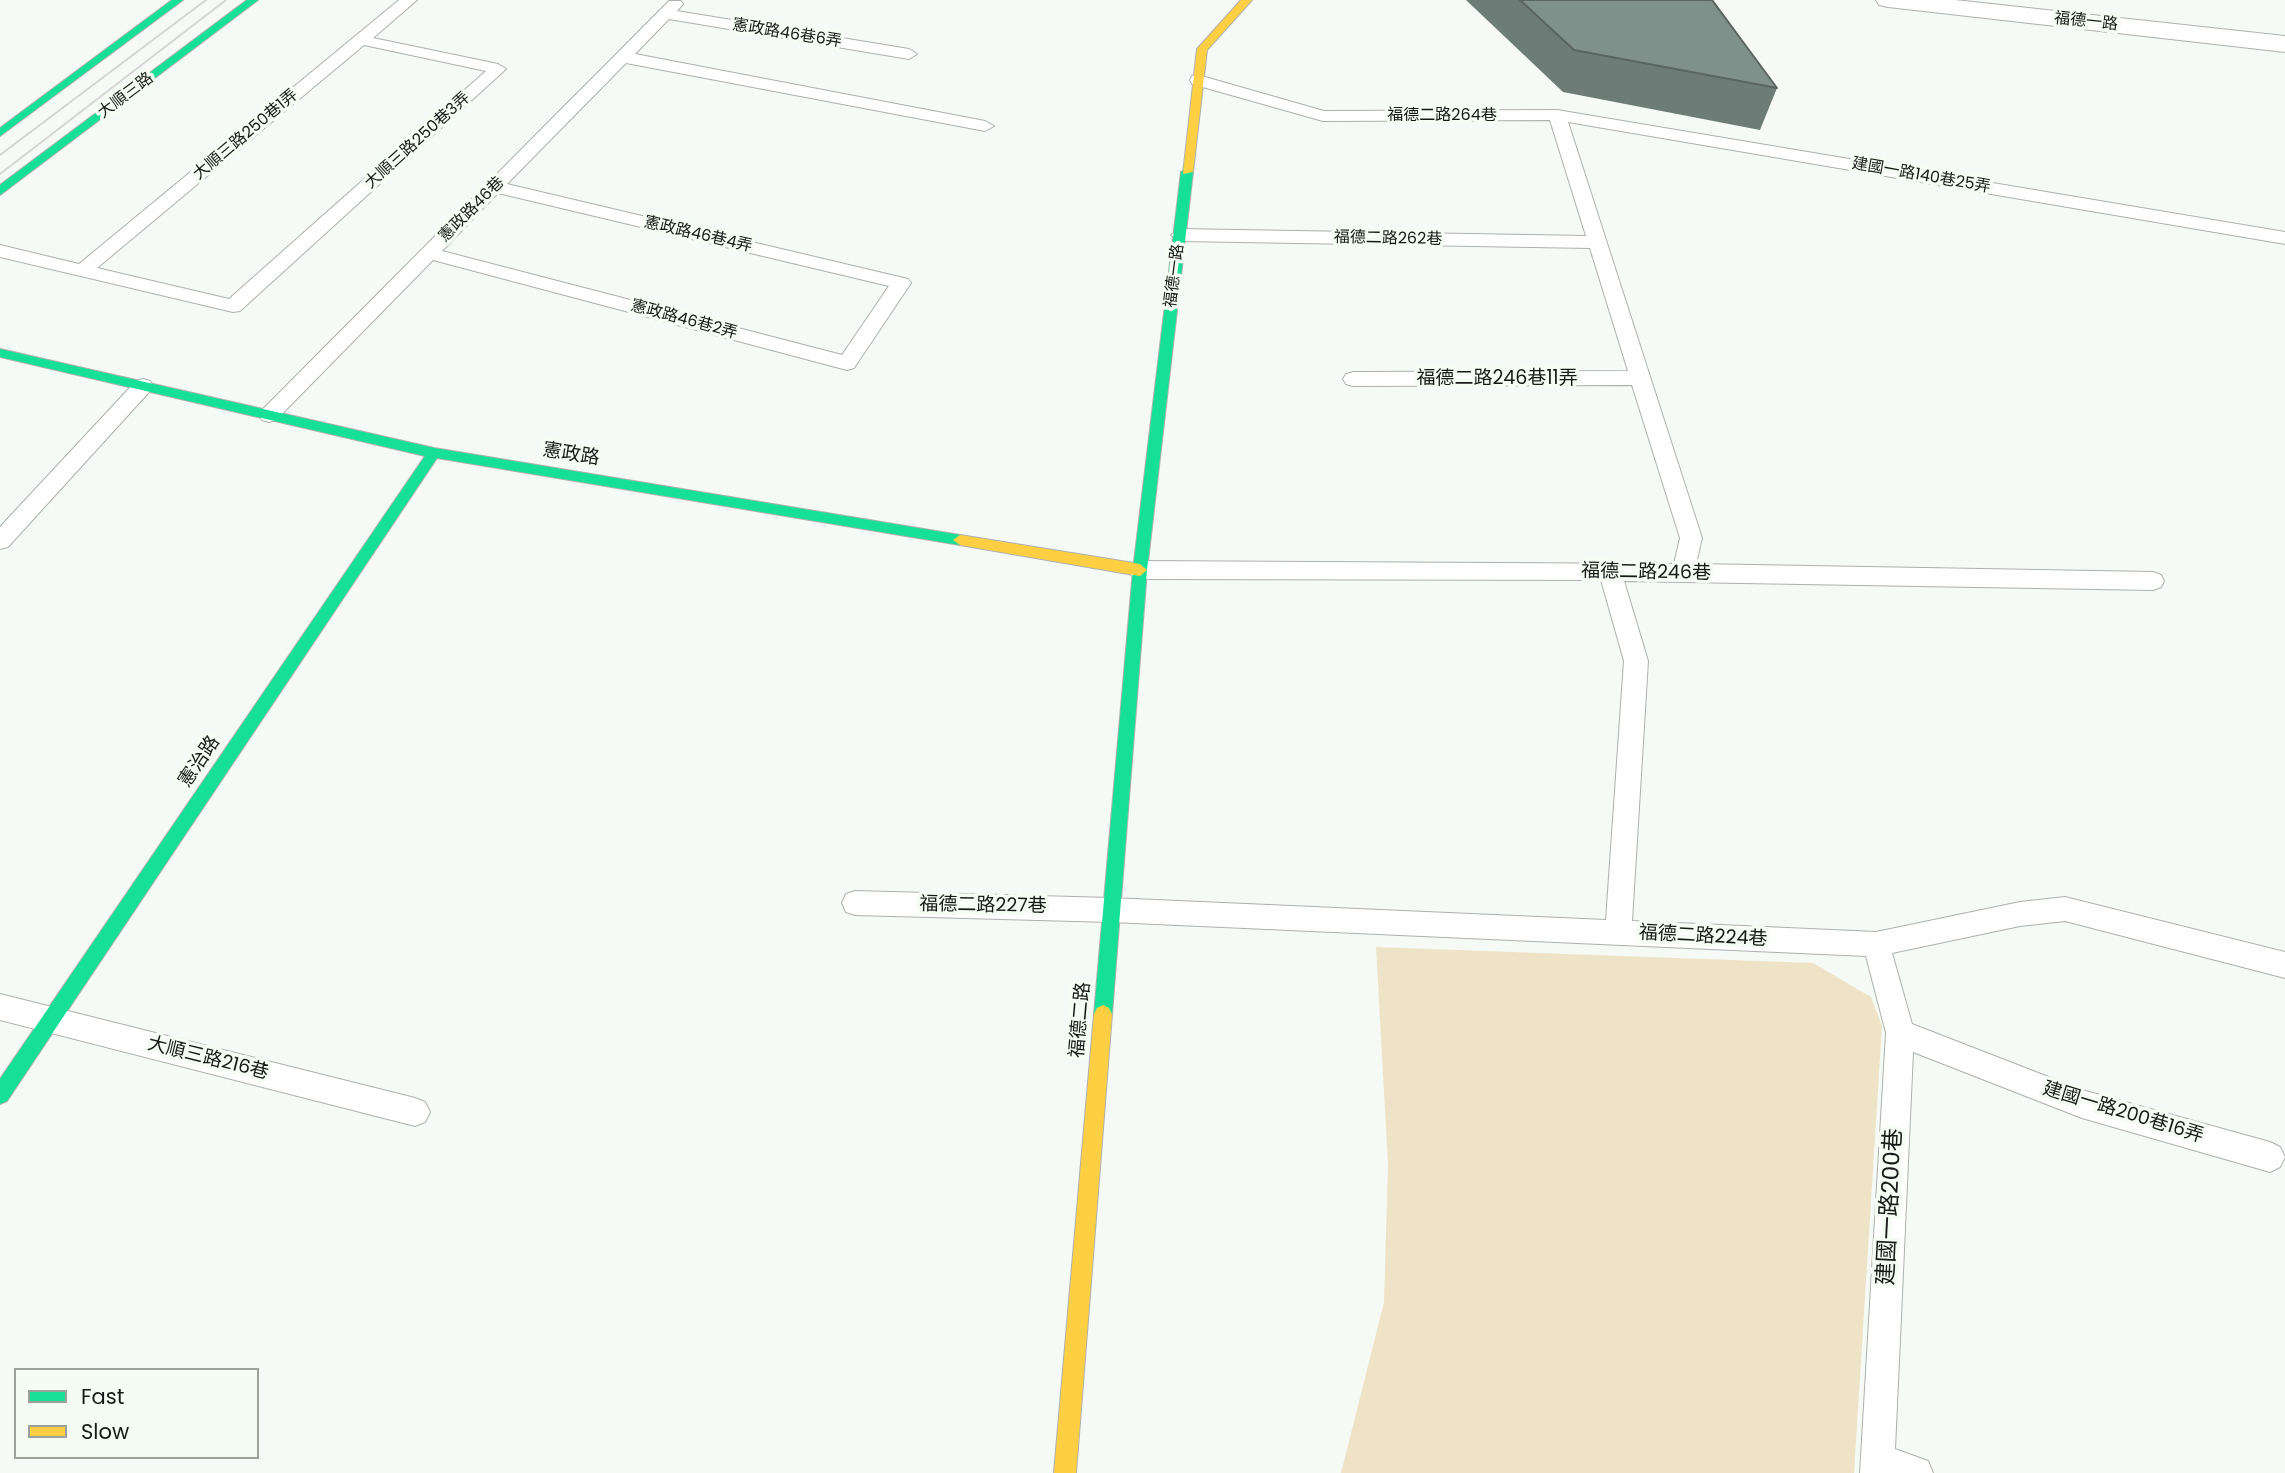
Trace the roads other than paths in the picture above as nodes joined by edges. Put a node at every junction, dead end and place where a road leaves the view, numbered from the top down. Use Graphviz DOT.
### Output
graph roads {
  1 [pos="178,0"];
  2 [pos="253,0"];
  3 [pos="409,0"];
  4 [pos="1247,0"];
  5 [pos="1888,0"];
  6 [pos="670,9"];
  7 [pos="361,40"];
  8 [pos="2285,44"];
  9 [pos="909,54"];
  10 [pos="623,57"];
  11 [pos="1198,80"];
  12 [pos="1557,115"];
  13 [pos="985,126"];
  14 [pos="0,132"];
  15 [pos="495,187"];
  16 [pos="0,191"];
  17 [pos="1180,235"];
  18 [pos="2285,238"];
  19 [pos="1597,242"];
  20 [pos="0,251"];
  21 [pos="429,253"];
  22 [pos="83,270"];
  23 [pos="901,284"];
  24 [pos="0,353"];
  25 [pos="1640,378"];
  26 [pos="1353,379"];
  27 [pos="143,386"];
  28 [pos="270,415"];
  29 [pos="434,453"];
  30 [pos="0,541"];
  31 [pos="1140,570"];
  32 [pos="1610,572"];
  33 [pos="1683,573"];
  34 [pos="2152,581"];
  35 [pos="855,903"];
  36 [pos="1111,909"];
  37 [pos="1618,933"];
  38 [pos="1876,944"];
  39 [pos="2285,965"];
  40 [pos="0,1007"];
  41 [pos="52,1019"];
  42 [pos="1900,1032"];
  43 [pos="0,1095"];
  44 [pos="415,1112"];
  45 [pos="2270,1157"];
  46 [pos="1877,1466"];
  47 [pos="1065,1473"];
  48 [pos="1916,1473"];
  1 -- 14 [label="street"];
  2 -- 16 [label="street, 大順三路"];
  3 -- 7 [label="lane, 大順三路250巷1弄"];
  4 -- 11 [label="street, 福德一路"];
  5 -- 8 [label="street, 福德一路"];
  6 -- 9 [label="lane, 憲政路46巷6弄"];
  6 -- 10 [label="lane, 憲政路46巷"];
  7 -- 22 [label="lane, 大順三路250巷1弄"];
  7 -- 22 [label="lane, 大順三路250巷3弄"];
  10 -- 13 [label="lane"];
  10 -- 15 [label="lane, 憲政路46巷"];
  11 -- 12 [label="lane, 福德二路264巷"];
  11 -- 17 [label="street, 福德一路"];
  12 -- 18 [label="lane, 建國一路140巷25弄"];
  12 -- 19 [label="lane"];
  15 -- 21 [label="lane, 憲政路46巷"];
  15 -- 23 [label="lane, 憲政路46巷4弄"];
  17 -- 19 [label="lane, 福德二路262巷"];
  17 -- 31 [label="street, 福德一路"];
  19 -- 25 [label="lane"];
  20 -- 22 [label="lane"];
  21 -- 23 [label="lane, 憲政路46巷2弄"];
  21 -- 28 [label="lane, 憲政路46巷"];
  24 -- 27 [label="street, 憲政路"];
  25 -- 26 [label="lane, 福德二路246巷11弄"];
  25 -- 33 [label="lane"];
  27 -- 28 [label="street, 憲政路"];
  27 -- 30 [label="lane"];
  28 -- 29 [label="street, 憲政路"];
  29 -- 31 [label="street, 憲政路"];
  29 -- 41 [label="street, 憲治路"];
  31 -- 32 [label="lane, 福德二路246巷"];
  31 -- 36 [label="street, 福德二路"];
  32 -- 33 [label="lane, 福德二路246巷"];
  32 -- 37 [label="lane"];
  33 -- 34 [label="lane, 福德二路246巷"];
  35 -- 36 [label="lane, 福德二路227巷"];
  36 -- 37 [label="lane, 福德二路224巷"];
  36 -- 47 [label="street, 福德二路"];
  37 -- 38 [label="lane, 福德二路224巷"];
  38 -- 39 [label="lane, 福德二路224巷"];
  38 -- 42 [label="lane, 建國一路200巷"];
  40 -- 41 [label="lane, 大順三路216巷"];
  41 -- 43 [label="street, 憲治路"];
  41 -- 44 [label="lane, 大順三路216巷"];
  42 -- 45 [label="lane, 建國一路200巷16弄"];
  42 -- 46 [label="lane, 建國一路200巷"];
  46 -- 48 [label="lane"];
}
